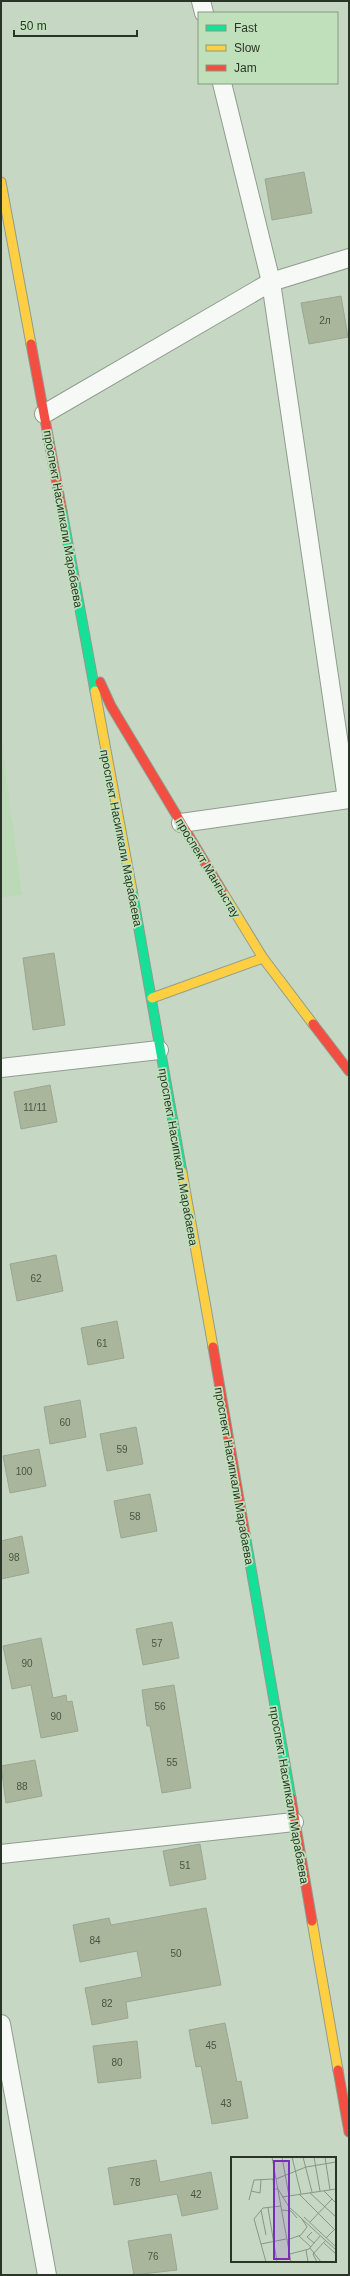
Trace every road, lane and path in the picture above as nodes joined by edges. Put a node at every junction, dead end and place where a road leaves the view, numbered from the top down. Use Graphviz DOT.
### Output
graph roads {
  1 [pos="201,1"];
  2 [pos="204,12"];
  3 [pos="222,84"];
  4 [pos="1,182"];
  5 [pos="349,258"];
  6 [pos="271,282"];
  7 [pos="44,414"];
  8 [pos="87,652"];
  9 [pos="348,799"];
  10 [pos="181,823"];
  11 [pos="263,958"];
  12 [pos="152,998"];
  13 [pos="160,1050"];
  14 [pos="1,1068"];
  15 [pos="349,1071"];
  16 [pos="294,1822"];
  17 [pos="1,1854"];
  18 [pos="1,2024"];
  19 [pos="349,2132"];
  20 [pos="47,2275"];
  1 -- 2 [label="street"];
  3 -- 6 [label="street"];
  4 -- 7 [label="main road, проспект Насипкали Марабаева"];
  5 -- 6 [label="street"];
  6 -- 7 [label="street"];
  6 -- 9 [label="street"];
  7 -- 8 [label="main road, проспект Насипкали Марабаева"];
  8 -- 10 [label="main road, проспект Мангыстау"];
  8 -- 12 [label="main road, проспект Насипкали Марабаева"];
  9 -- 10 [label="street"];
  10 -- 11 [label="main road, проспект Мангыстау"];
  11 -- 12 [label="main road"];
  11 -- 15 [label="main road, проспект Мангыстау"];
  12 -- 13 [label="main road, проспект Насипкали Марабаева"];
  13 -- 14 [label="street"];
  13 -- 16 [label="main road, проспект Насипкали Марабаева"];
  16 -- 17 [label="street"];
  16 -- 19 [label="main road, проспект Насипкали Марабаева"];
  18 -- 20 [label="street"];
}
